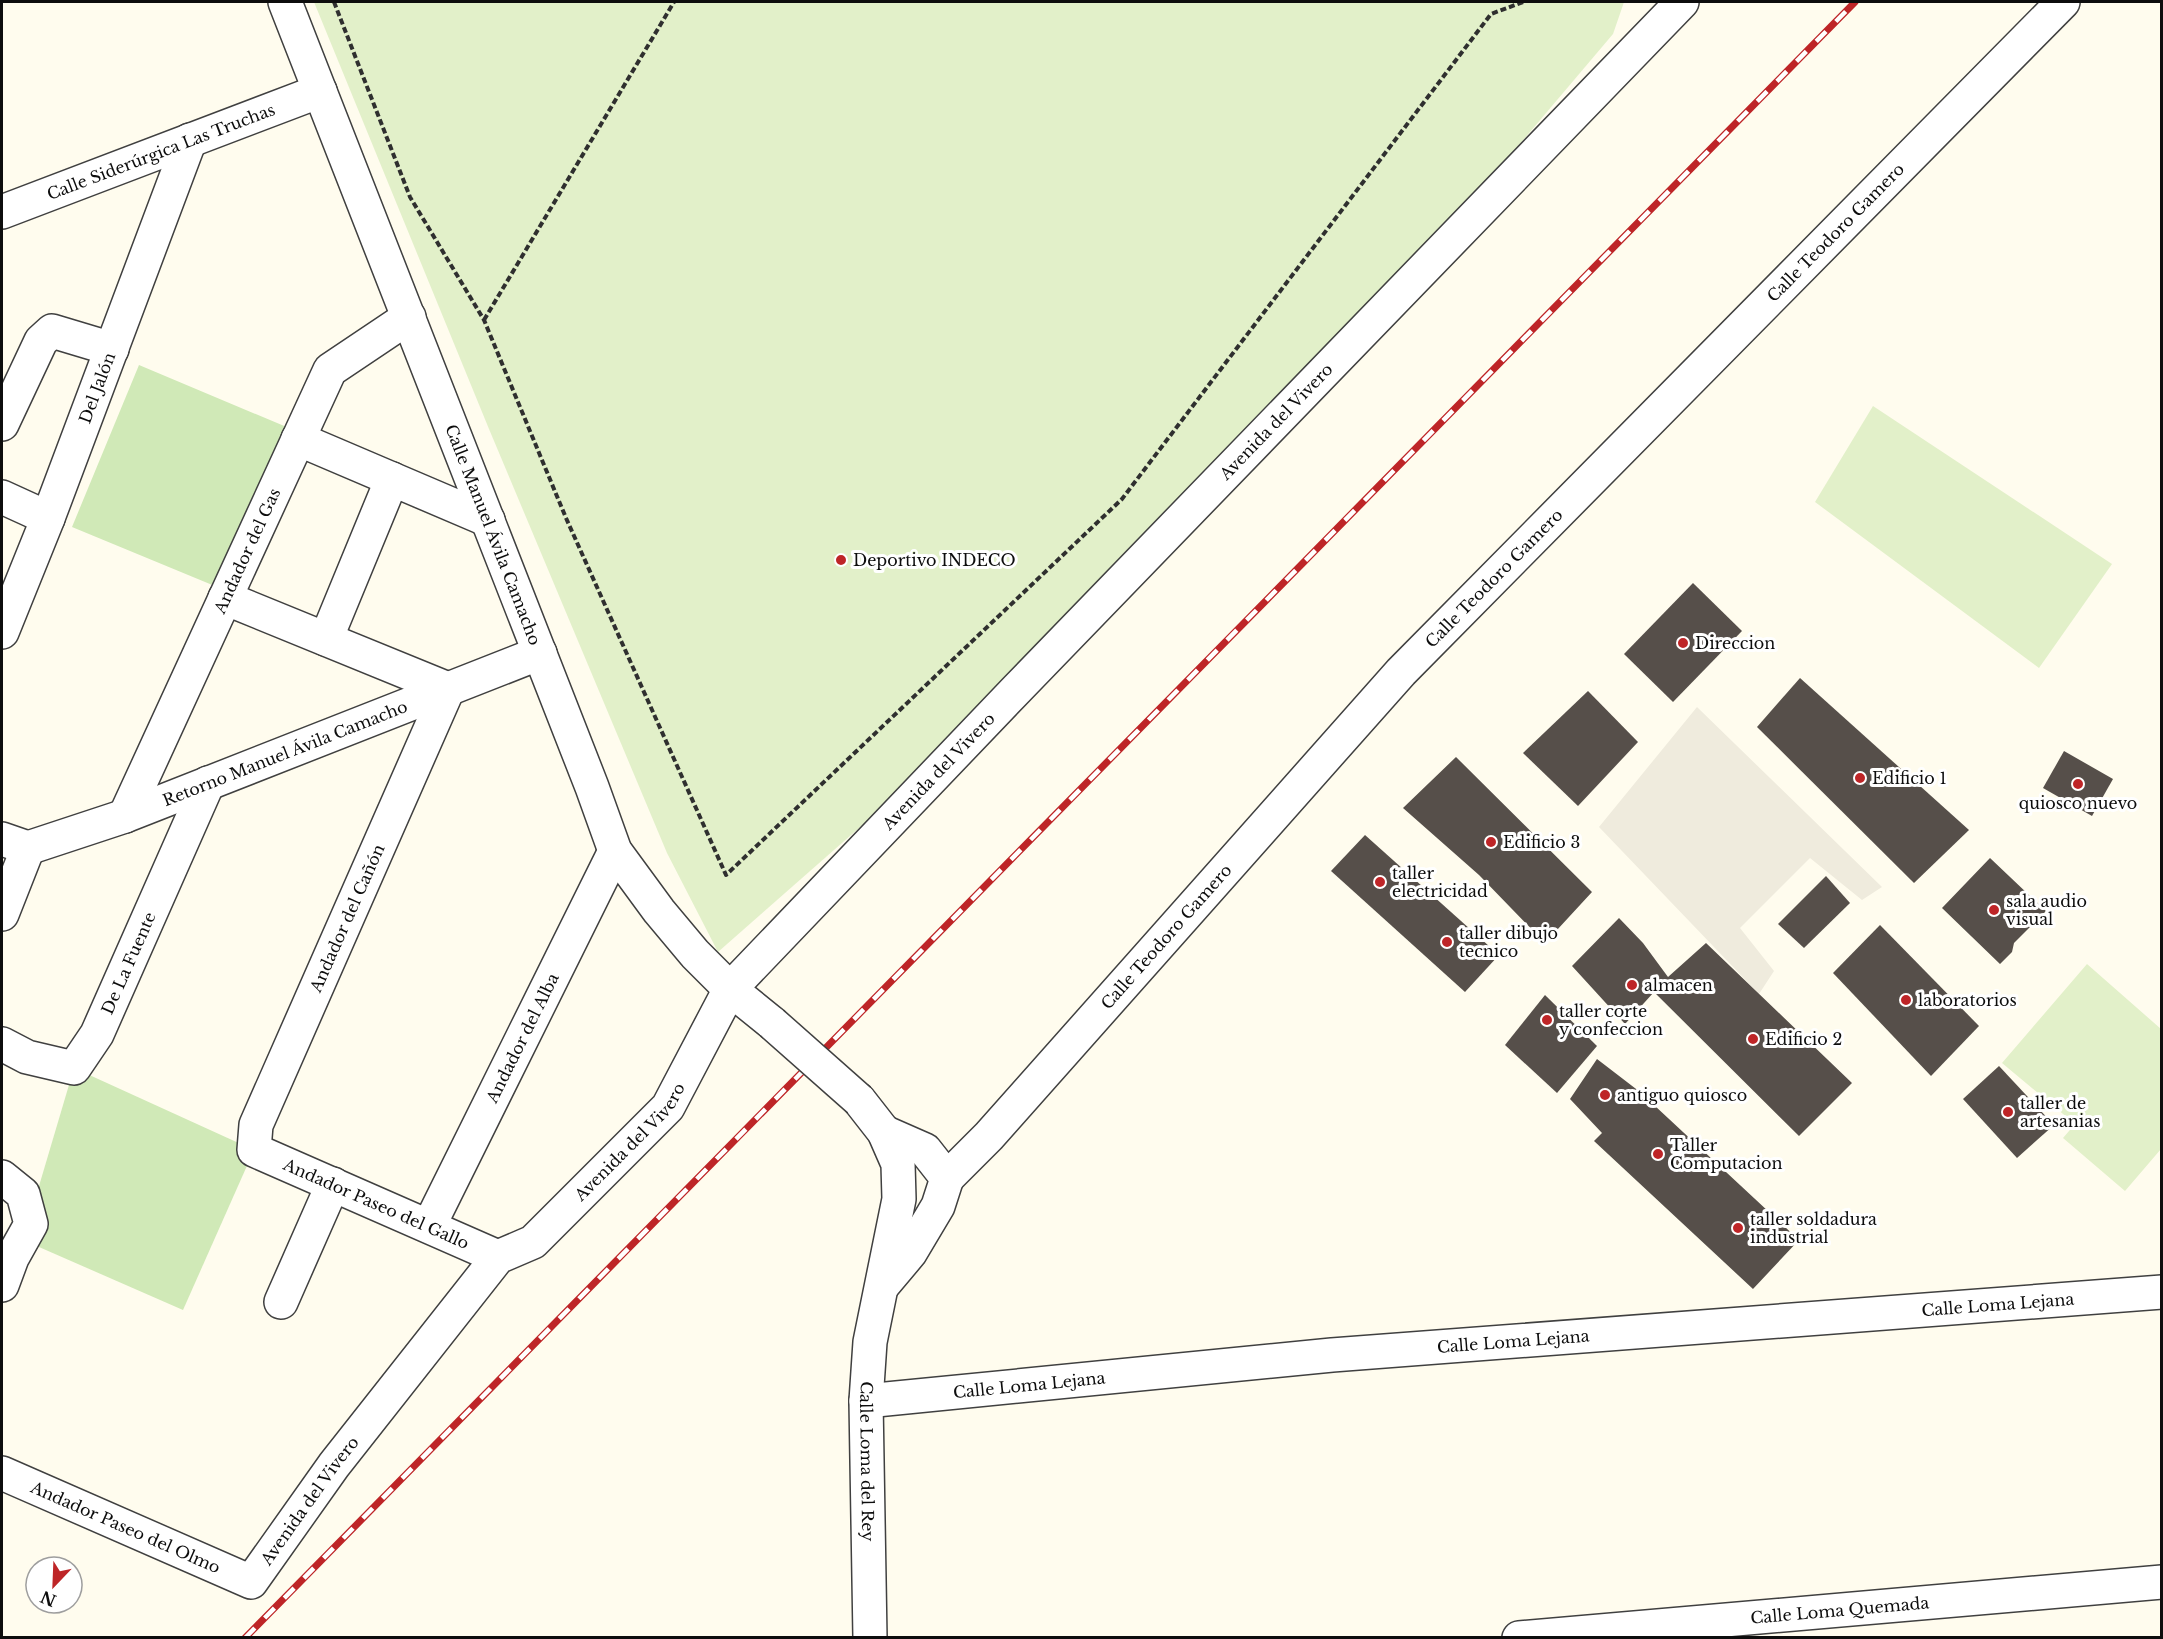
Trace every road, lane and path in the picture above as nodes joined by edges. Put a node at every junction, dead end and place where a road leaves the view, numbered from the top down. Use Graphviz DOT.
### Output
graph roads {
  1 [pos="285,2"];
  2 [pos="334,2"];
  3 [pos="674,2"];
  4 [pos="1523,2"];
  5 [pos="1683,2"];
  6 [pos="2063,2"];
  7 [pos="320,91"];
  8 [pos="190,140"];
  9 [pos="2,212"];
  10 [pos="409,317"];
  11 [pos="484,320"];
  12 [pos="112,349"];
  13 [pos="2,424"];
  14 [pos="298,439"];
  15 [pos="392,479"];
  16 [pos="2,497"];
  17 [pos="48,518"];
  18 [pos="489,520"];
  19 [pos="225,598"];
  20 [pos="2,632"];
  21 [pos="326,639"];
  22 [pos="540,652"];
  23 [pos="448,689"];
  24 [pos="208,783"];
  25 [pos="125,816"];
  26 [pos="15,843"];
  27 [pos="615,851"];
  28 [pos="2,914"];
  29 [pos="730,989"];
  30 [pos="772,1023"];
  31 [pos="2,1044"];
  32 [pos="884,1132"];
  33 [pos="254,1150"];
  34 [pos="2,1177"];
  35 [pos="947,1178"];
  36 [pos="333,1184"];
  37 [pos="429,1226"];
  38 [pos="498,1257"];
  39 [pos="2,1285"];
  40 [pos="880,1288"];
  41 [pos="2162,1292"];
  42 [pos="281,1302"];
  43 [pos="866,1401"];
  44 [pos="2,1473"];
  45 [pos="251,1582"];
  46 [pos="2162,1582"];
  47 [pos="870,1638"];
  48 [pos="1519,1638"];
  1 -- 7 [label="street, Calle Manuel Ávila Camacho"];
  2 -- 11 [label="path"];
  3 -- 11 [label="path"];
  4 -- 11 [label="path"];
  5 -- 29 [label="street, Avenida del Vivero"];
  6 -- 35 [label="street, Calle Teodoro Gamero"];
  7 -- 8 [label="street, Calle Siderúrgica Las Truchas"];
  7 -- 10 [label="street, Calle Manuel Ávila Camacho"];
  8 -- 9 [label="street, Calle Siderúrgica Las Truchas"];
  8 -- 12 [label="street, Del Jalón"];
  10 -- 14 [label="street, Andador del Gas"];
  10 -- 18 [label="street, Calle Manuel Ávila Camacho"];
  12 -- 13 [label="street"];
  12 -- 17 [label="street, Del Jalón"];
  14 -- 15 [label="street"];
  14 -- 19 [label="street, Andador del Gas"];
  15 -- 18 [label="street"];
  15 -- 21 [label="street"];
  16 -- 17 [label="street"];
  17 -- 20 [label="street, Del Jalón"];
  18 -- 22 [label="street, Calle Manuel Ávila Camacho"];
  19 -- 21 [label="street"];
  19 -- 25 [label="street, Andador del Gas"];
  21 -- 23 [label="street"];
  22 -- 23 [label="street, Retorno Manuel Ávila Camacho"];
  22 -- 27 [label="street, Calle Manuel Ávila Camacho"];
  23 -- 24 [label="street, Retorno Manuel Ávila Camacho"];
  23 -- 33 [label="street, Andador del Cañón"];
  24 -- 25 [label="street, Retorno Manuel Ávila Camacho"];
  24 -- 31 [label="street, De La Fuente"];
  25 -- 26 [label="street, Retorno Manuel Ávila Camacho"];
  26 -- 28 [label="street"];
  27 -- 29 [label="street, Calle Manuel Ávila Camacho"];
  27 -- 37 [label="street, Andador del Alba"];
  29 -- 30 [label="street, Calle Manuel Ávila Camacho"];
  29 -- 38 [label="street, Avenida del Vivero"];
  30 -- 32 [label="street, Calle Loma del Rey, bridge"];
  32 -- 35 [label="street, Calle Loma del Rey"];
  32 -- 40 [label="street, Calle Loma del Rey"];
  33 -- 36 [label="street, Andador Paseo del Gallo"];
  34 -- 39 [label="street"];
  35 -- 40 [label="street"];
  36 -- 37 [label="street, Andador Paseo del Gallo"];
  36 -- 42 [label="street"];
  37 -- 38 [label="street, Andador Paseo del Gallo"];
  38 -- 45 [label="street, Avenida del Vivero"];
  40 -- 43 [label="street, Calle Loma del Rey"];
  41 -- 43 [label="street, Calle Loma Lejana"];
  43 -- 47 [label="street, Calle Loma del Rey"];
  44 -- 45 [label="street, Andador Paseo del Olmo"];
  46 -- 48 [label="street, Calle Loma Quemada"];
}
